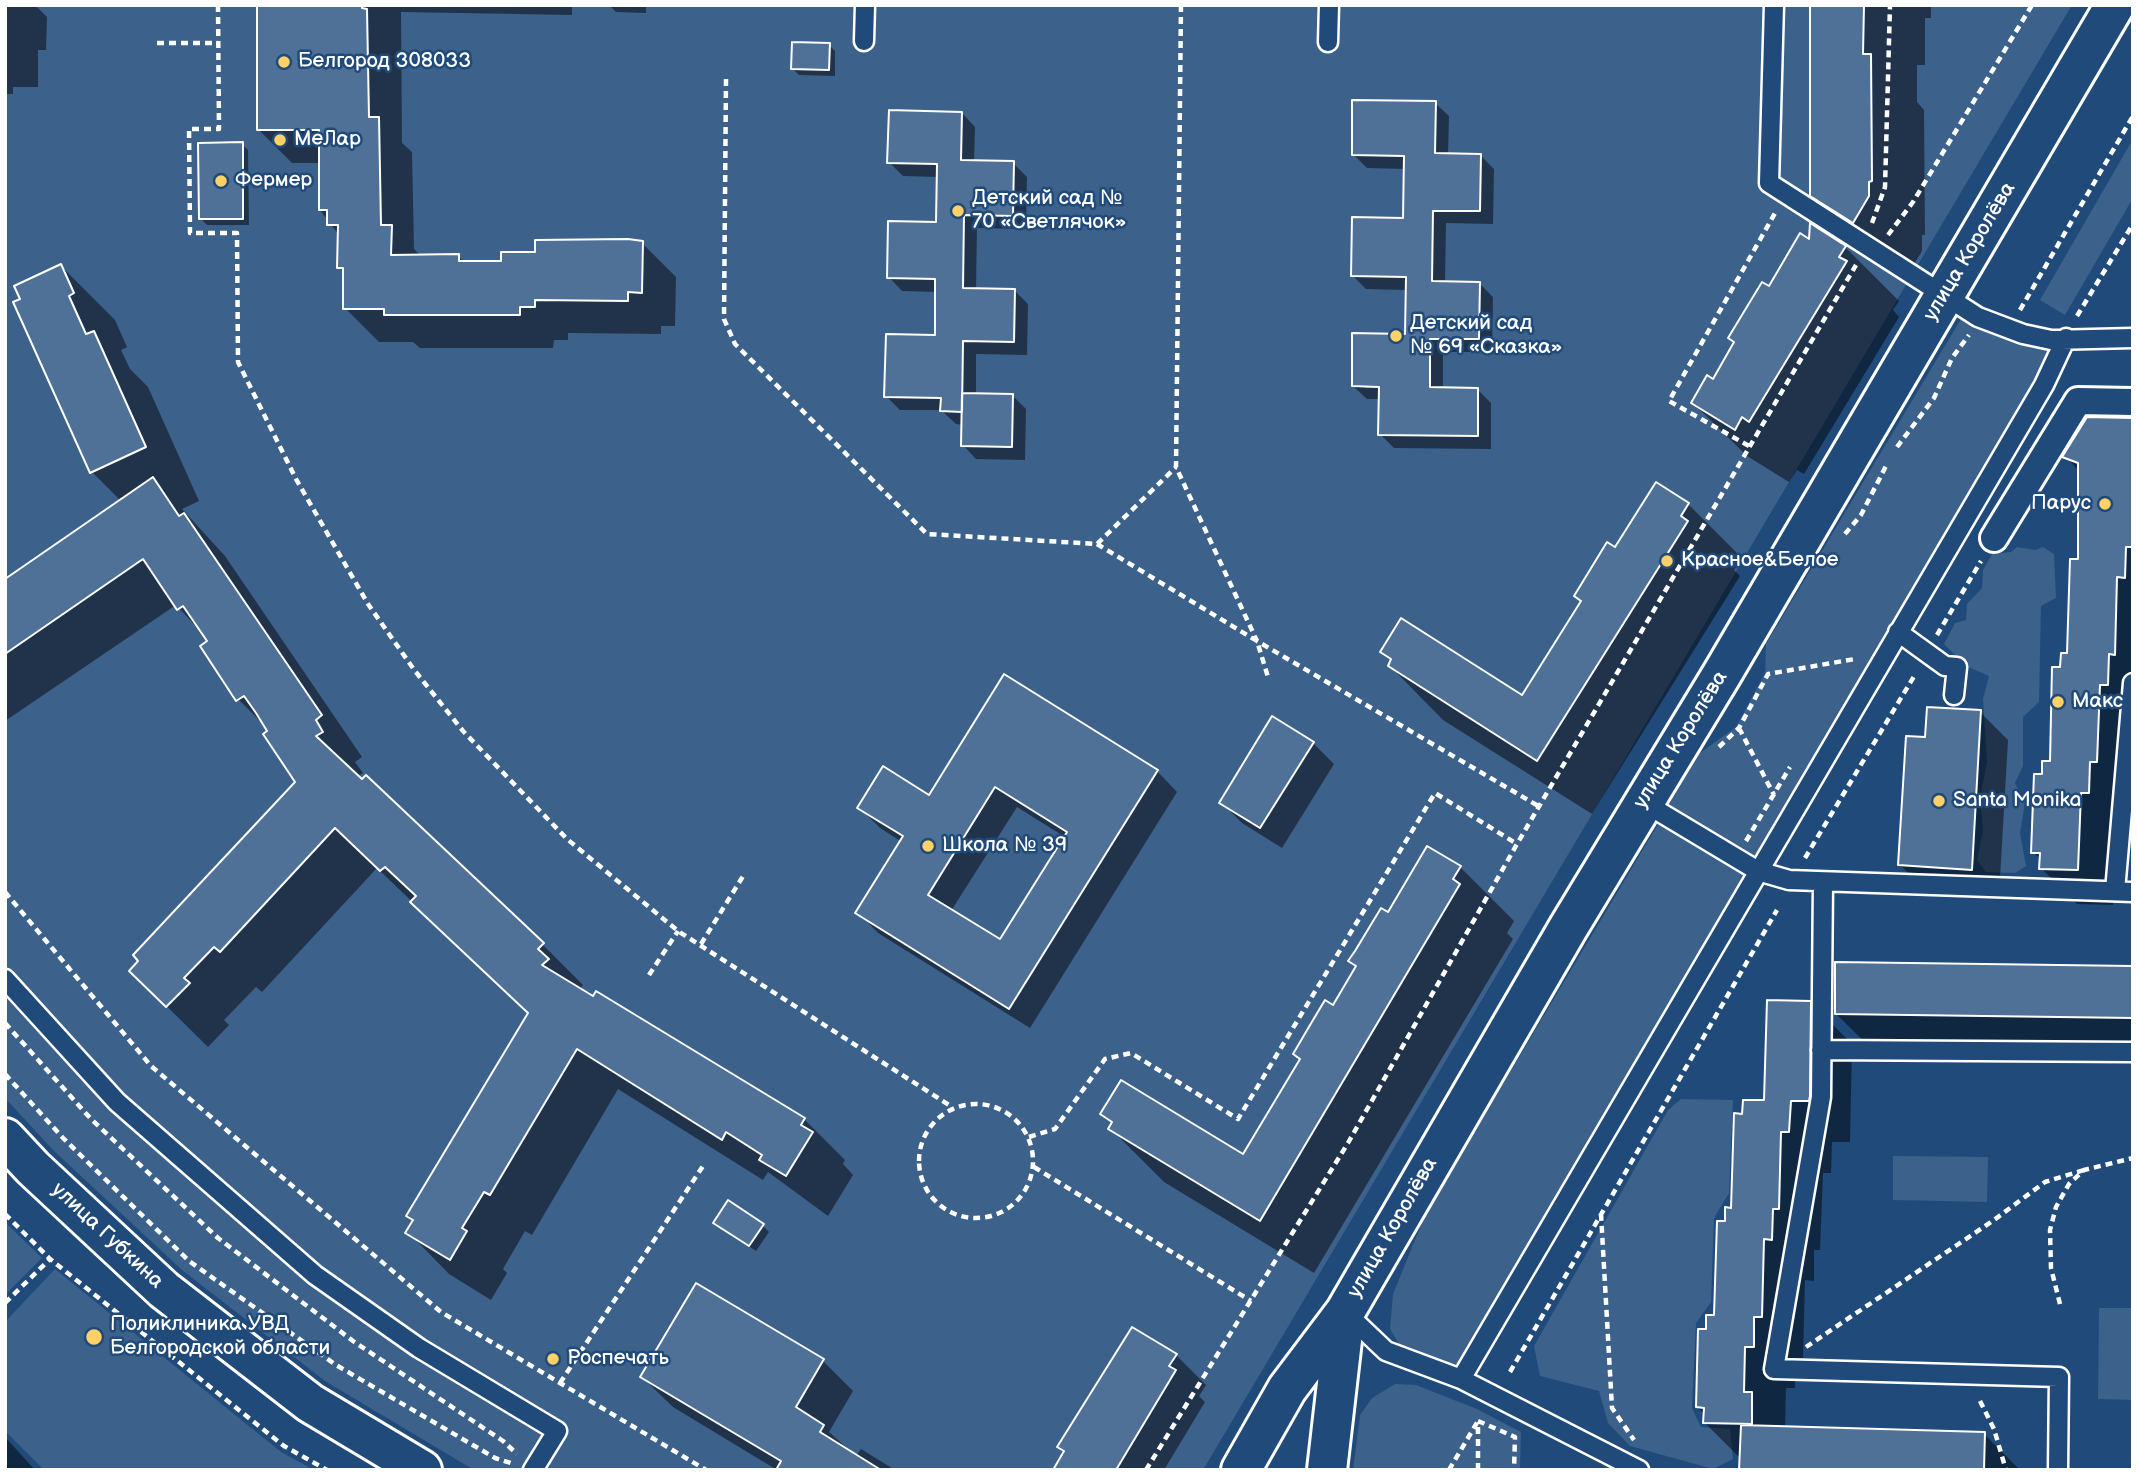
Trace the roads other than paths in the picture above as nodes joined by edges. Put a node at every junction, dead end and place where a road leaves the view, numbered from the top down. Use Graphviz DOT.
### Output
graph roads {
  1 [pos="864,5"];
  2 [pos="1329,5"];
  3 [pos="1774,5"];
  4 [pos="2116,12"];
  5 [pos="864,41"];
  6 [pos="1328,42"];
  7 [pos="1944,295"];
  8 [pos="2133,338"];
  9 [pos="2058,339"];
  10 [pos="2133,402"];
  11 [pos="1994,538"];
  12 [pos="1898,632"];
  13 [pos="2133,683"];
  14 [pos="1954,695"];
  15 [pos="1643,802"];
  16 [pos="1758,871"];
  17 [pos="1823,882"];
  18 [pos="2124,892"];
  19 [pos="5,979"];
  20 [pos="1821,1050"];
  21 [pos="2133,1052"];
  22 [pos="5,1138"];
  23 [pos="1345,1312"];
  24 [pos="1461,1378"];
  25 [pos="533,1469"];
  26 [pos="422,1470"];
  27 [pos="1241,1470"];
  28 [pos="1327,1470"];
  29 [pos="1639,1470"];
  30 [pos="2058,1470"];
  1 -- 5 [label="lane"];
  2 -- 6 [label="lane"];
  3 -- 7 [label="lane"];
  4 -- 7 [label="street, улица Королёва"];
  7 -- 9 [label="lane"];
  7 -- 15 [label="street, улица Королёва"];
  8 -- 9 [label="lane"];
  9 -- 12 [label="lane"];
  10 -- 11 [label="street"];
  12 -- 14 [label="lane"];
  12 -- 16 [label="lane"];
  13 -- 18 [label="lane"];
  15 -- 16 [label="lane"];
  15 -- 23 [label="street, улица Королёва"];
  16 -- 17 [label="lane"];
  16 -- 24 [label="lane"];
  17 -- 18 [label="lane"];
  17 -- 20 [label="lane"];
  19 -- 25 [label="lane"];
  20 -- 21 [label="lane"];
  20 -- 30 [label="lane"];
  22 -- 26 [label="street, улица Губкина"];
  23 -- 24 [label="lane"];
  23 -- 27 [label="street, улица Королёва"];
  23 -- 28 [label="street"];
  24 -- 29 [label="lane"];
}
